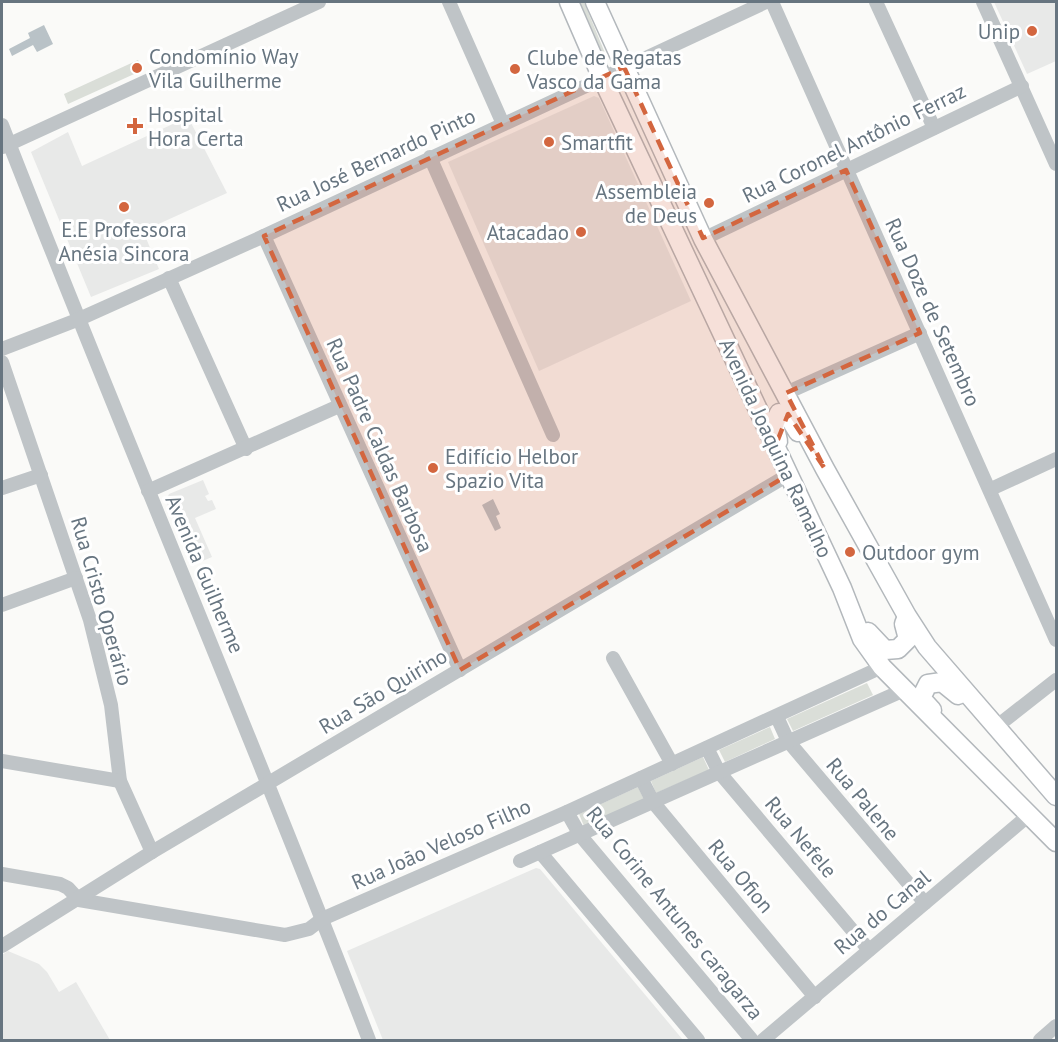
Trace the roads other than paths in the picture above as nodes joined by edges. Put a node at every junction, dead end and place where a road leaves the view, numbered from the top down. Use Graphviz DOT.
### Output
graph roads {
  1 [pos="319,2"];
  2 [pos="449,2"];
  3 [pos="569,2"];
  4 [pos="595,2"];
  5 [pos="766,2"];
  6 [pos="772,2"];
  7 [pos="876,2"];
  8 [pos="983,2"];
  9 [pos="624,68"];
  10 [pos="602,78"];
  11 [pos="1022,86"];
  12 [pos="503,123"];
  13 [pos="2,125"];
  14 [pos="934,128"];
  15 [pos="5,146"];
  16 [pos="430,157"];
  17 [pos="1056,164"];
  18 [pos="846,170"];
  19 [pos="264,236"];
  20 [pos="703,238"];
  21 [pos="169,278"];
  22 [pos="77,320"];
  23 [pos="920,333"];
  24 [pos="2,349"];
  25 [pos="2,362"];
  26 [pos="786,393"];
  27 [pos="339,406"];
  28 [pos="553,435"];
  29 [pos="776,447"];
  30 [pos="246,449"];
  31 [pos="1056,459"];
  32 [pos="825,469"];
  33 [pos="41,475"];
  34 [pos="788,475"];
  35 [pos="2,488"];
  36 [pos="991,489"];
  37 [pos="148,491"];
  38 [pos="76,578"];
  39 [pos="842,588"];
  40 [pos="2,605"];
  41 [pos="907,616"];
  42 [pos="1056,640"];
  43 [pos="613,658"];
  44 [pos="882,667"];
  45 [pos="460,670"];
  46 [pos="1056,680"];
  47 [pos="904,690"];
  48 [pos="777,717"];
  49 [pos="991,721"];
  50 [pos="936,722"];
  51 [pos="788,741"];
  52 [pos="707,748"];
  53 [pos="2,761"];
  54 [pos="672,764"];
  55 [pos="719,772"];
  56 [pos="641,778"];
  57 [pos="120,782"];
  58 [pos="268,784"];
  59 [pos="1056,796"];
  60 [pos="652,802"];
  61 [pos="567,812"];
  62 [pos="1029,815"];
  63 [pos="580,835"];
  64 [pos="1056,842"];
  65 [pos="152,852"];
  66 [pos="540,852"];
  67 [pos="520,861"];
  68 [pos="2,874"];
  69 [pos="79,900"];
  70 [pos="925,903"];
  71 [pos="322,919"];
  72 [pos="2,946"];
  73 [pos="870,950"];
  74 [pos="815,997"];
  75 [pos="1056,1026"];
  76 [pos="369,1041"];
  77 [pos="698,1041"];
  78 [pos="752,1041"];
  79 [pos="763,1041"];
  80 [pos="1040,1041"];
  1 -- 15 [label="street"];
  2 -- 12 [label="street"];
  3 -- 10 [label="main road, Avenida Joaquina Ramalho"];
  4 -- 9 [label="main road, Avenida Joaquina Ramalho"];
  5 -- 9 [label="street, Rua José Bernardo Pinto"];
  6 -- 18 [label="street, Rua Doze de Setembro"];
  7 -- 14 [label="street"];
  8 -- 11 [label="street"];
  9 -- 10 [label="street, Rua José Bernardo Pinto"];
  9 -- 20 [label="main road, Avenida Joaquina Ramalho"];
  10 -- 12 [label="street, Rua José Bernardo Pinto"];
  10 -- 29 [label="main road, Avenida Joaquina Ramalho"];
  11 -- 14 [label="street, Rua Coronel Antônio Ferraz"];
  11 -- 17 [label="street"];
  12 -- 16 [label="street, Rua José Bernardo Pinto"];
  13 -- 15 [label="street, Avenida Guilherme"];
  14 -- 18 [label="street, Rua Coronel Antônio Ferraz"];
  15 -- 22 [label="street, Avenida Guilherme"];
  16 -- 19 [label="street, Rua José Bernardo Pinto"];
  16 -- 28 [label="street"];
  18 -- 20 [label="street, Rua Coronel Antônio Ferraz"];
  18 -- 23 [label="street, Rua Doze de Setembro"];
  19 -- 21 [label="street, Rua José Bernardo Pinto"];
  19 -- 27 [label="street, Rua Padre Caldas Barbosa"];
  20 -- 26 [label="main road, Avenida Joaquina Ramalho"];
  21 -- 22 [label="street, Rua José Bernardo Pinto"];
  21 -- 30 [label="street"];
  22 -- 24 [label="street, Rua José Bernardo Pinto"];
  22 -- 37 [label="street, Avenida Guilherme"];
  23 -- 26 [label="street"];
  23 -- 36 [label="street, Rua Doze de Setembro"];
  25 -- 33 [label="street, Rua Cristo Operário"];
  26 -- 32 [label="main road, Avenida Joaquina Ramalho"];
  27 -- 30 [label="street"];
  27 -- 45 [label="street, Rua Padre Caldas Barbosa"];
  29 -- 32 [label="main road"];
  29 -- 34 [label="main road, Avenida Joaquina Ramalho"];
  30 -- 37 [label="street"];
  31 -- 36 [label="street"];
  32 -- 41 [label="main road, Avenida Joaquina Ramalho"];
  33 -- 35 [label="street"];
  33 -- 38 [label="street, Rua Cristo Operário"];
  34 -- 39 [label="main road, Avenida Joaquina Ramalho"];
  34 -- 45 [label="street, Rua São Quirino"];
  36 -- 42 [label="street, Rua Doze de Setembro"];
  37 -- 58 [label="street, Avenida Guilherme"];
  38 -- 40 [label="street"];
  38 -- 57 [label="street, Rua Cristo Operário"];
  39 -- 41 [label="main road"];
  39 -- 44 [label="main road, Avenida Joaquina Ramalho"];
  41 -- 49 [label="main road, Avenida Joaquina Ramalho"];
  43 -- 54 [label="street"];
  44 -- 47 [label="main road, Avenida Joaquina Ramalho"];
  44 -- 48 [label="street, Rua João Veloso Filho"];
  45 -- 58 [label="street, Rua São Quirino"];
  46 -- 49 [label="street"];
  47 -- 50 [label="main road, Avenida Joaquina Ramalho"];
  47 -- 51 [label="street"];
  48 -- 51 [label="street, Rua Palene"];
  48 -- 52 [label="street, Rua João Veloso Filho"];
  49 -- 50 [label="main road"];
  49 -- 59 [label="main road, Avenida Joaquina Ramalho"];
  50 -- 62 [label="main road, Avenida Joaquina Ramalho"];
  51 -- 55 [label="street"];
  51 -- 70 [label="street, Rua Palene"];
  52 -- 54 [label="street, Rua João Veloso Filho"];
  52 -- 55 [label="street, Rua Nefele"];
  53 -- 57 [label="street"];
  54 -- 56 [label="street, Rua João Veloso Filho"];
  55 -- 60 [label="street"];
  55 -- 73 [label="street, Rua Nefele"];
  56 -- 60 [label="street, Rua Ofion"];
  56 -- 61 [label="street, Rua João Veloso Filho"];
  57 -- 65 [label="street, Rua Cristo Operário"];
  58 -- 65 [label="street, Rua São Quirino"];
  58 -- 71 [label="street, Avenida Guilherme"];
  60 -- 63 [label="street"];
  60 -- 74 [label="street, Rua Ofion"];
  61 -- 63 [label="street, Rua Corine Antunes caragarza"];
  61 -- 71 [label="street, Rua João Veloso Filho"];
  62 -- 64 [label="main road, Avenida Joaquina Ramalho"];
  62 -- 70 [label="street, Rua do Canal"];
  63 -- 66 [label="street"];
  63 -- 78 [label="street, Rua Corine Antunes caragarza"];
  65 -- 69 [label="street, Rua São Quirino"];
  66 -- 67 [label="street"];
  66 -- 77 [label="street"];
  68 -- 69 [label="street, Rua João Veloso Filho"];
  69 -- 71 [label="street, Rua João Veloso Filho"];
  69 -- 72 [label="street, Rua São Quirino"];
  70 -- 73 [label="street, Rua do Canal"];
  71 -- 76 [label="street, Avenida Guilherme"];
  73 -- 74 [label="street, Rua do Canal"];
  74 -- 79 [label="street, Rua do Canal"];
  75 -- 80 [label="street"];
}
